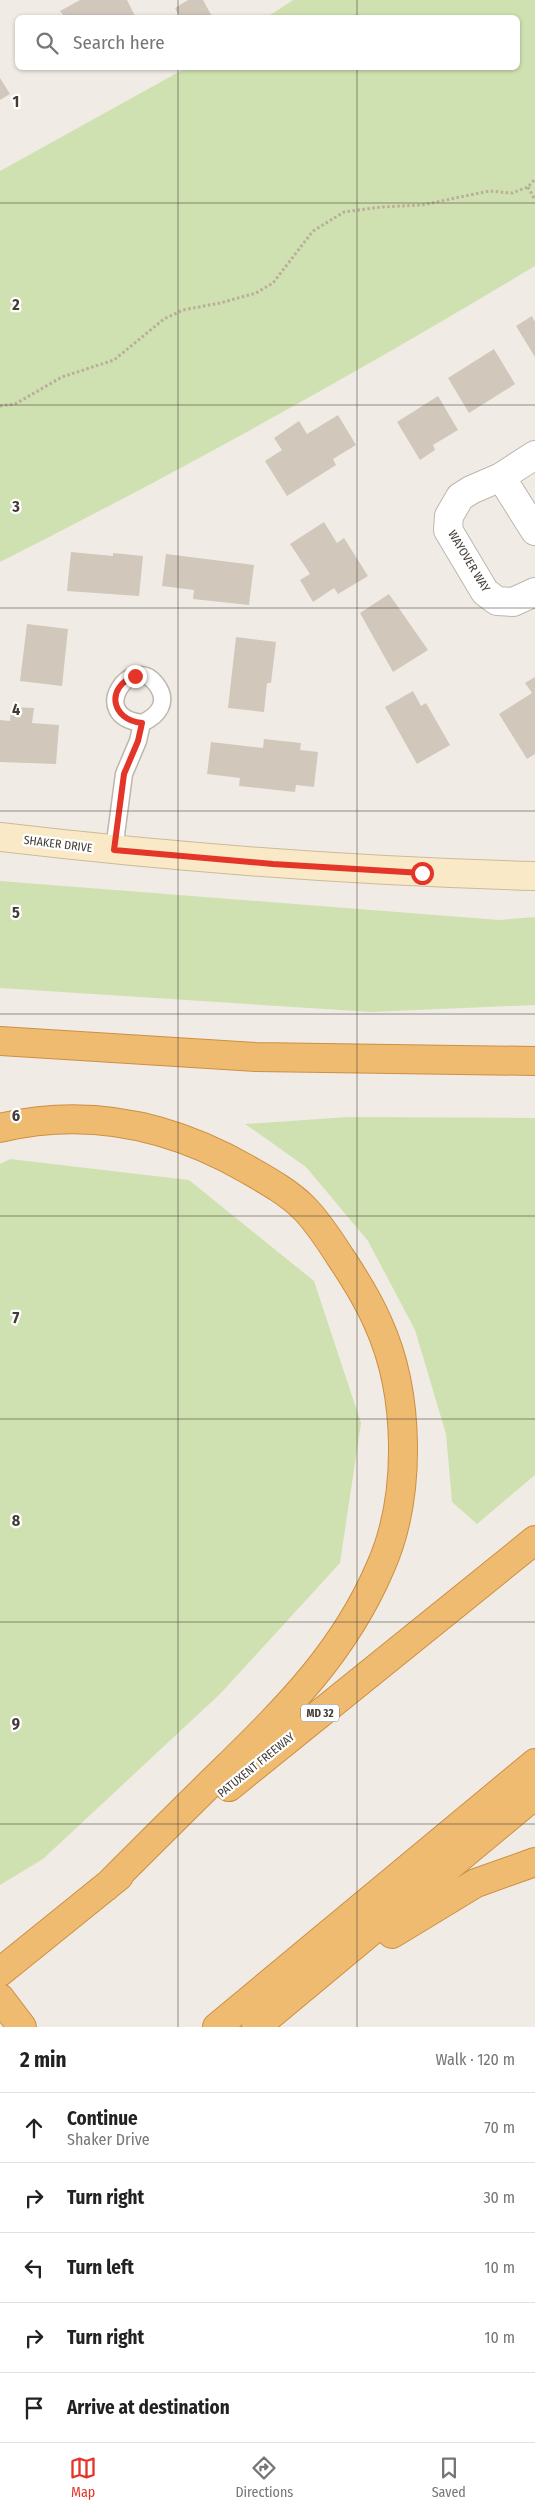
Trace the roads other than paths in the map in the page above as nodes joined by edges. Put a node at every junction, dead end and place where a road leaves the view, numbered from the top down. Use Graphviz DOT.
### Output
graph roads {
  1 [pos="535,455"];
  2 [pos="501,477"];
  3 [pos="535,532"];
  4 [pos="535,592"];
  5 [pos="142,723"];
  6 [pos="0,837"];
  7 [pos="114,850"];
  8 [pos="535,876"];
  9 [pos="0,1041"];
  10 [pos="535,1061"];
  11 [pos="0,1128"];
  12 [pos="535,1540"];
  13 [pos="535,1764"];
  14 [pos="535,1795"];
  15 [pos="535,1862"];
  16 [pos="106,1887"];
  17 [pos="0,1972"];
  18 [pos="290,2000"];
  19 [pos="217,2027"];
  20 [pos="256,2027"];
  1 -- 2 [label="street, WAYOVER WAY"];
  2 -- 3 [label="street"];
  2 -- 4 [label="street, WAYOVER WAY"];
  5 -- 7 [label="lane"];
  6 -- 7 [label="street, SHAKER DRIVE"];
  7 -- 8 [label="street, SHAKER DRIVE"];
  9 -- 10 [label="highway"];
  11 -- 16 [label="highway"];
  12 -- 16 [label="highway, PATUXENT FREEWAY / MD 32"];
  13 -- 19 [label="highway"];
  14 -- 18 [label="highway"];
  15 -- 18 [label="highway"];
  16 -- 17 [label="highway, PATUXENT FREEWAY / MD 32"];
  18 -- 20 [label="highway"];
}
